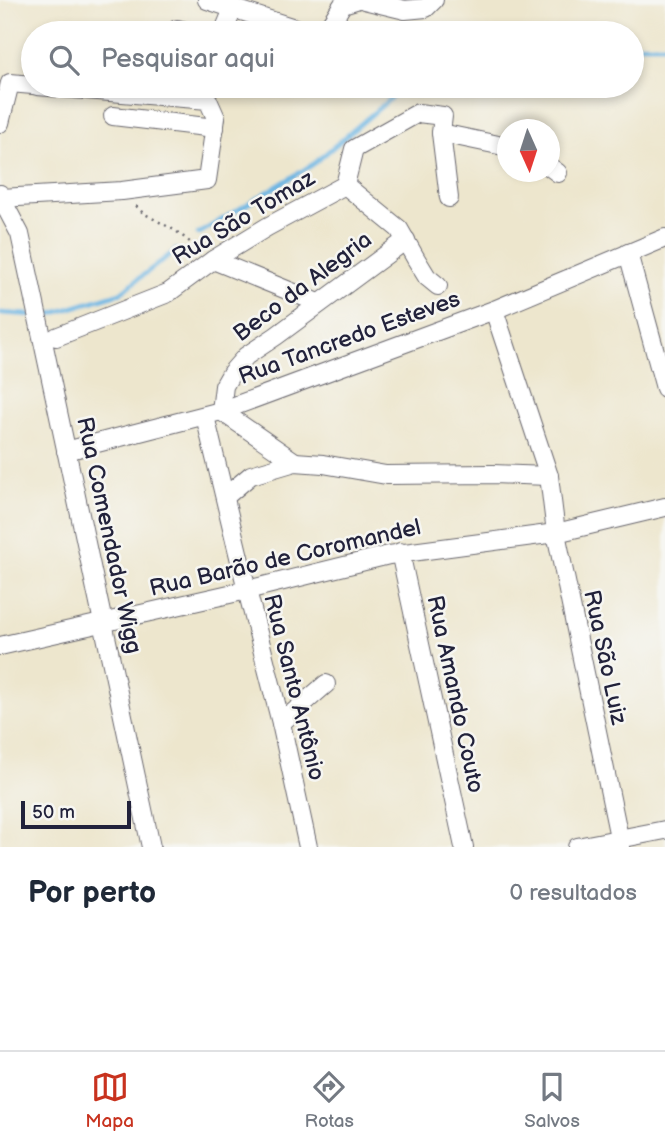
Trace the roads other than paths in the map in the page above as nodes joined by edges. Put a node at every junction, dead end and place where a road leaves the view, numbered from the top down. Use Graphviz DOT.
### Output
graph roads {
  1 [pos="207,0"];
  2 [pos="356,0"];
  3 [pos="364,0"];
  4 [pos="434,0"];
  5 [pos="233,9"];
  6 [pos="228,21"];
  7 [pos="270,21"];
  8 [pos="331,21"];
  9 [pos="5,82"];
  10 [pos="183,98"];
  11 [pos="113,116"];
  12 [pos="0,123"];
  13 [pos="215,128"];
  14 [pos="441,133"];
  15 [pos="497,145"];
  16 [pos="345,185"];
  17 [pos="0,196"];
  18 [pos="449,198"];
  19 [pos="11,229"];
  20 [pos="665,238"];
  21 [pos="406,240"];
  22 [pos="628,253"];
  23 [pos="213,260"];
  24 [pos="438,286"];
  25 [pos="319,303"];
  26 [pos="494,310"];
  27 [pos="56,337"];
  28 [pos="665,388"];
  29 [pos="213,413"];
  30 [pos="66,451"];
  31 [pos="295,462"];
  32 [pos="549,476"];
  33 [pos="225,496"];
  34 [pos="665,507"];
  35 [pos="556,533"];
  36 [pos="400,552"];
  37 [pos="247,590"];
  38 [pos="104,623"];
  39 [pos="0,646"];
  40 [pos="326,684"];
  41 [pos="281,723"];
  42 [pos="665,830"];
  43 [pos="620,843"];
  44 [pos="151,847"];
  45 [pos="308,847"];
  46 [pos="464,847"];
  47 [pos="577,847"];
  1 -- 5 [label="street"];
  2 -- 8 [label="street"];
  3 -- 4 [label="street"];
  5 -- 6 [label="street"];
  5 -- 7 [label="street"];
  9 -- 12 [label="street"];
  10 -- 13 [label="street"];
  11 -- 13 [label="street"];
  13 -- 17 [label="street"];
  14 -- 15 [label="street"];
  14 -- 16 [label="street"];
  14 -- 18 [label="street"];
  16 -- 21 [label="street"];
  16 -- 23 [label="street, Rua São Tomaz"];
  17 -- 19 [label="street, Rua Comendador Wigg"];
  19 -- 30 [label="street, Rua Comendador Wigg"];
  20 -- 22 [label="street, Rua Tancredo Esteves"];
  21 -- 24 [label="street"];
  21 -- 25 [label="street, Beco da Alegria"];
  22 -- 26 [label="street, Rua Tancredo Esteves"];
  22 -- 28 [label="street"];
  23 -- 25 [label="street"];
  23 -- 27 [label="street, Rua São Tomaz"];
  25 -- 29 [label="street, Beco da Alegria"];
  26 -- 29 [label="street, Rua Tancredo Esteves"];
  26 -- 32 [label="street, Rua São Luiz"];
  29 -- 30 [label="street, Rua Tancredo Esteves"];
  29 -- 31 [label="street"];
  29 -- 33 [label="street, Rua Santo Antônio"];
  30 -- 38 [label="street, Rua Comendador Wigg"];
  31 -- 32 [label="street"];
  31 -- 33 [label="street"];
  32 -- 35 [label="street, Rua São Luiz"];
  33 -- 37 [label="street, Rua Santo Antônio"];
  34 -- 35 [label="street, Rua Barão de Coromandel"];
  35 -- 36 [label="street, Rua Barão de Coromandel"];
  35 -- 43 [label="street, Rua São Luiz"];
  36 -- 37 [label="street, Rua Barão de Coromandel"];
  36 -- 46 [label="street, Rua Amando Couto"];
  37 -- 38 [label="street, Rua Barão de Coromandel"];
  37 -- 41 [label="street, Rua Santo Antônio"];
  38 -- 39 [label="street, Rua Barão de Coromandel"];
  38 -- 44 [label="street, Rua Comendador Wigg"];
  40 -- 41 [label="street"];
  41 -- 45 [label="street, Rua Santo Antônio"];
  42 -- 43 [label="street"];
  43 -- 47 [label="street"];
}
